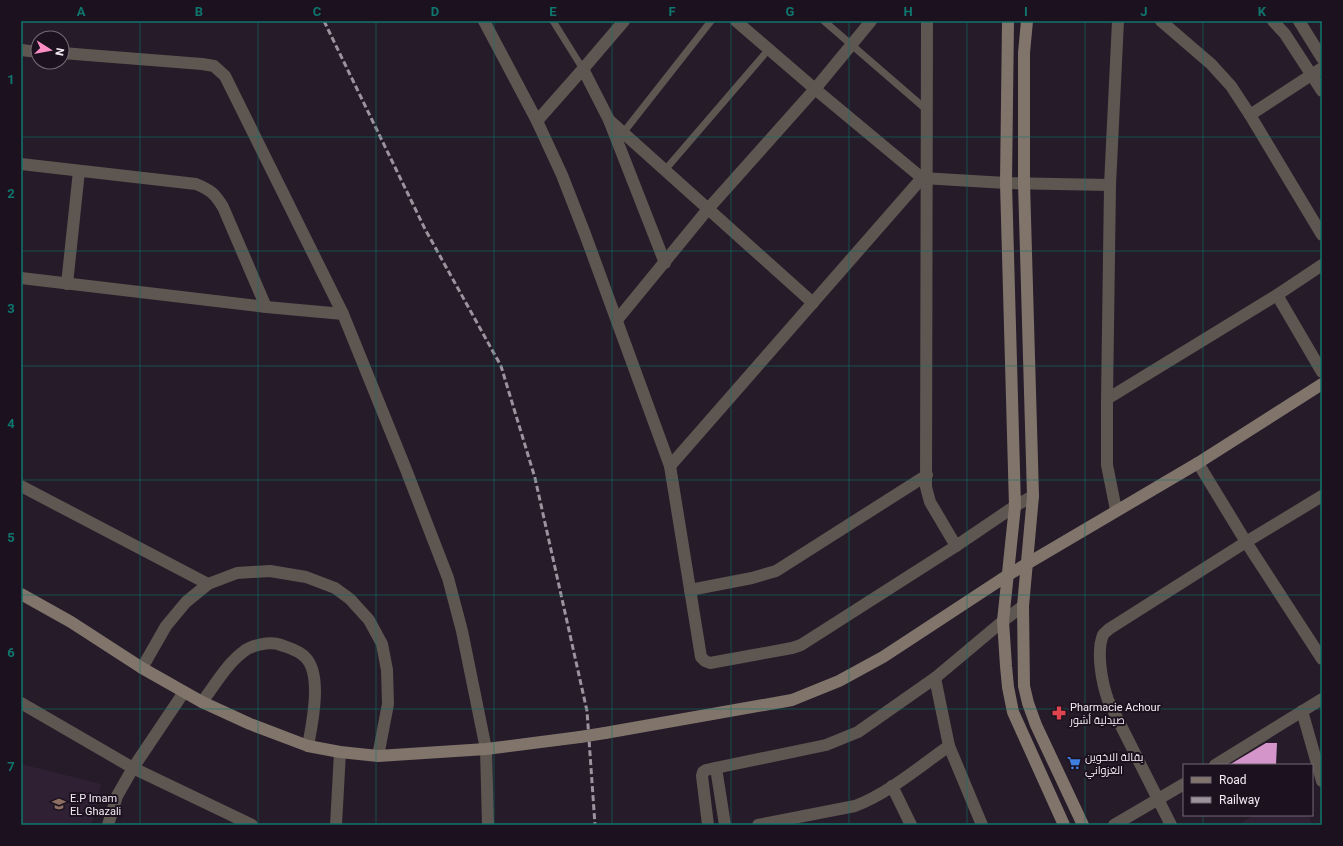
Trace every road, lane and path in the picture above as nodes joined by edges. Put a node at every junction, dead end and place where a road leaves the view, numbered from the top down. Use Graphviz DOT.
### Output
graph roads {
  1 [pos="484,21"];
  2 [pos="553,21"];
  3 [pos="624,21"];
  4 [pos="712,21"];
  5 [pos="736,21"];
  6 [pos="824,21"];
  7 [pos="871,21"];
  8 [pos="927,21"];
  9 [pos="1008,21"];
  10 [pos="1027,21"];
  11 [pos="1118,21"];
  12 [pos="1161,21"];
  13 [pos="1273,21"];
  14 [pos="1299,21"];
  15 [pos="851,45"];
  16 [pos="769,49"];
  17 [pos="70,54"];
  18 [pos="1322,58"];
  19 [pos="583,69"];
  20 [pos="1317,72"];
  21 [pos="816,89"];
  22 [pos="1322,91"];
  23 [pos="928,112"];
  24 [pos="1250,115"];
  25 [pos="609,120"];
  26 [pos="537,121"];
  27 [pos="623,133"];
  28 [pos="21,164"];
  29 [pos="665,170"];
  30 [pos="79,171"];
  31 [pos="925,178"];
  32 [pos="1006,183"];
  33 [pos="1024,184"];
  34 [pos="1110,185"];
  35 [pos="708,209"];
  36 [pos="1322,235"];
  37 [pos="665,263"];
  38 [pos="1322,265"];
  39 [pos="21,278"];
  40 [pos="67,284"];
  41 [pos="1276,295"];
  42 [pos="813,303"];
  43 [pos="266,307"];
  44 [pos="343,314"];
  45 [pos="617,320"];
  46 [pos="1322,372"];
  47 [pos="1322,384"];
  48 [pos="1107,399"];
  49 [pos="1198,463"];
  50 [pos="670,466"];
  51 [pos="927,475"];
  52 [pos="21,486"];
  53 [pos="1033,496"];
  54 [pos="1322,496"];
  55 [pos="1015,506"];
  56 [pos="1116,510"];
  57 [pos="1246,542"];
  58 [pos="956,546"];
  59 [pos="1028,564"];
  60 [pos="1008,576"];
  61 [pos="208,584"];
  62 [pos="690,590"];
  63 [pos="23,598"];
  64 [pos="1023,606"];
  65 [pos="1003,621"];
  66 [pos="1322,659"];
  67 [pos="142,668"];
  68 [pos="935,678"];
  69 [pos="184,692"];
  70 [pos="1322,699"];
  71 [pos="202,702"];
  72 [pos="21,703"];
  73 [pos="1302,712"];
  74 [pos="308,746"];
  75 [pos="950,746"];
  76 [pos="486,749"];
  77 [pos="340,752"];
  78 [pos="378,756"];
  79 [pos="1217,764"];
  80 [pos="133,768"];
  81 [pos="716,768"];
  82 [pos="1322,781"];
  83 [pos="1183,785"];
  84 [pos="892,786"];
  85 [pos="1158,800"];
  86 [pos="111,823"];
  87 [pos="1082,823"];
  88 [pos="252,825"];
  89 [pos="336,825"];
  90 [pos="488,825"];
  91 [pos="708,825"];
  92 [pos="725,825"];
  93 [pos="758,825"];
  94 [pos="911,825"];
  95 [pos="982,825"];
  96 [pos="1064,825"];
  97 [pos="1114,825"];
  98 [pos="1171,825"];
  1 -- 26 [label="street"];
  2 -- 19 [label="lane"];
  3 -- 19 [label="street"];
  4 -- 27 [label="lane"];
  5 -- 16 [label="street"];
  6 -- 15 [label="lane"];
  7 -- 15 [label="street"];
  8 -- 23 [label="street"];
  9 -- 32 [label="street"];
  10 -- 33 [label="street"];
  11 -- 34 [label="street"];
  12 -- 24 [label="street"];
  13 -- 20 [label="street"];
  14 -- 18 [label="street"];
  15 -- 21 [label="street"];
  15 -- 23 [label="lane"];
  16 -- 21 [label="street"];
  16 -- 29 [label="lane"];
  17 -- 44 [label="street"];
  19 -- 25 [label="street"];
  19 -- 26 [label="street"];
  20 -- 22 [label="street"];
  20 -- 24 [label="street"];
  21 -- 31 [label="street"];
  21 -- 35 [label="street"];
  23 -- 31 [label="street"];
  24 -- 36 [label="street"];
  25 -- 27 [label="street"];
  25 -- 37 [label="street"];
  26 -- 45 [label="street"];
  27 -- 29 [label="street"];
  28 -- 30 [label="street"];
  29 -- 35 [label="street"];
  30 -- 40 [label="street"];
  30 -- 43 [label="street"];
  31 -- 32 [label="street"];
  31 -- 42 [label="street"];
  31 -- 51 [label="street"];
  32 -- 33 [label="street"];
  32 -- 55 [label="street"];
  33 -- 34 [label="street"];
  33 -- 53 [label="street"];
  34 -- 48 [label="street"];
  35 -- 37 [label="street"];
  35 -- 42 [label="street"];
  37 -- 45 [label="street"];
  38 -- 41 [label="street"];
  39 -- 40 [label="street"];
  40 -- 43 [label="street"];
  41 -- 46 [label="street"];
  41 -- 48 [label="street"];
  42 -- 50 [label="street"];
  43 -- 44 [label="street"];
  44 -- 76 [label="street"];
  45 -- 50 [label="street"];
  47 -- 49 [label="street"];
  48 -- 56 [label="street"];
  49 -- 56 [label="street"];
  49 -- 57 [label="street"];
  50 -- 62 [label="street"];
  51 -- 58 [label="street"];
  51 -- 62 [label="street"];
  52 -- 61 [label="street"];
  53 -- 55 [label="street"];
  53 -- 59 [label="street"];
  54 -- 57 [label="street"];
  55 -- 58 [label="street"];
  55 -- 60 [label="street"];
  56 -- 59 [label="street"];
  57 -- 66 [label="street"];
  57 -- 85 [label="street"];
  58 -- 62 [label="street"];
  59 -- 60 [label="street"];
  59 -- 64 [label="street"];
  60 -- 65 [label="street"];
  60 -- 76 [label="street, bridge"];
  61 -- 67 [label="street"];
  61 -- 78 [label="street"];
  63 -- 67 [label="street"];
  64 -- 65 [label="street"];
  64 -- 87 [label="street"];
  65 -- 68 [label="street"];
  65 -- 96 [label="street"];
  67 -- 69 [label="street"];
  68 -- 75 [label="street"];
  68 -- 81 [label="street"];
  69 -- 71 [label="street"];
  69 -- 80 [label="street"];
  70 -- 73 [label="street"];
  71 -- 74 [label="street"];
  71 -- 74 [label="street"];
  72 -- 80 [label="street"];
  73 -- 79 [label="street"];
  73 -- 82 [label="street"];
  74 -- 77 [label="street"];
  75 -- 84 [label="street"];
  75 -- 95 [label="street"];
  76 -- 78 [label="street"];
  76 -- 90 [label="street"];
  77 -- 78 [label="street"];
  77 -- 89 [label="street"];
  80 -- 86 [label="street"];
  80 -- 88 [label="street"];
  81 -- 91 [label="street"];
  81 -- 92 [label="street"];
  83 -- 85 [label="street"];
  84 -- 93 [label="street"];
  84 -- 94 [label="street"];
  85 -- 97 [label="street"];
  85 -- 98 [label="street"];
  87 -- 96 [label="street"];
}
